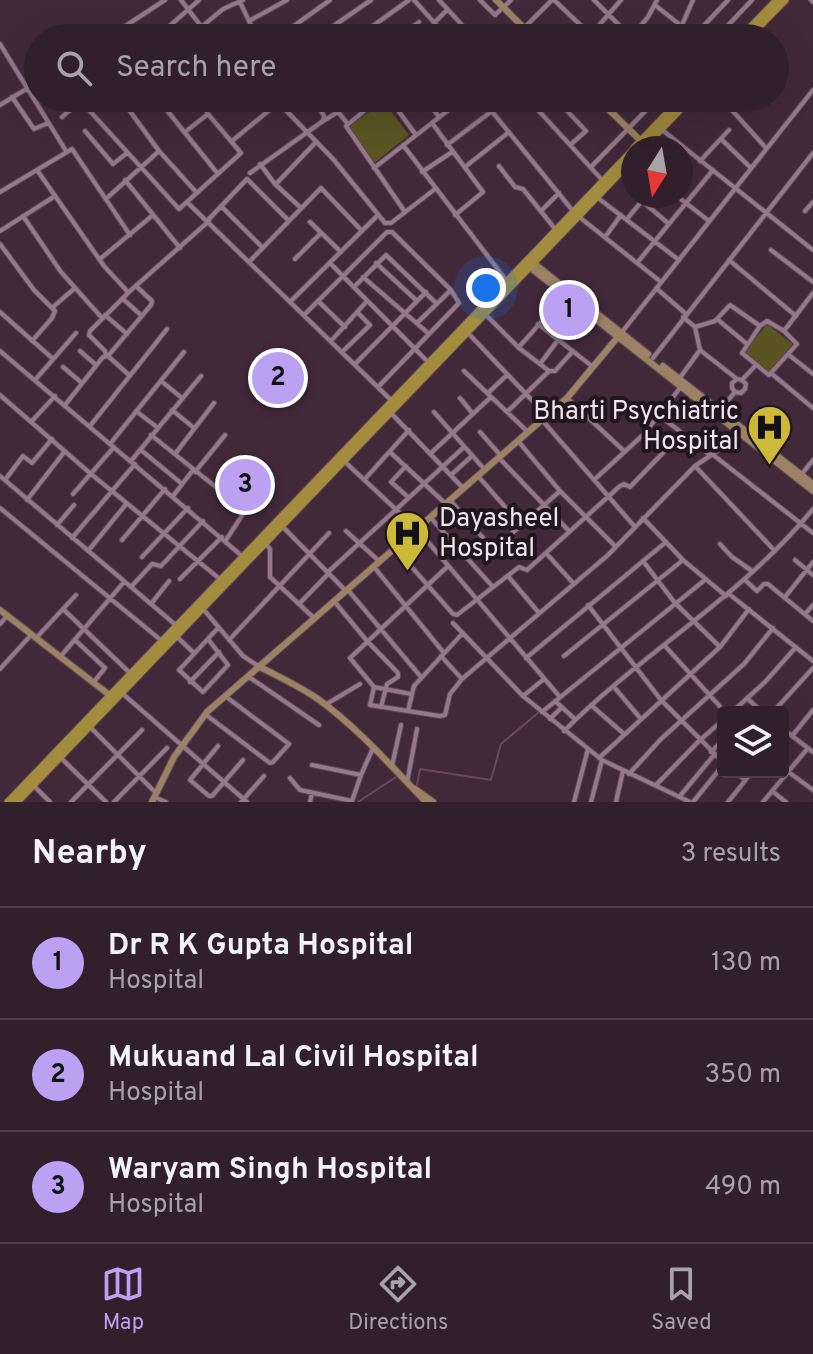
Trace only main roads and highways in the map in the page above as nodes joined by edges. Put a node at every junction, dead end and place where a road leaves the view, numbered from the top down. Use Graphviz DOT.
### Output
graph roads {
  1 [pos="777,0"];
  2 [pos="785,0"];
  3 [pos="754,24"];
  4 [pos="762,24"];
  5 [pos="671,112"];
  6 [pos="676,112"];
  7 [pos="659,128"];
  8 [pos="651,136"];
  9 [pos="621,165"];
  10 [pos="621,170"];
  11 [pos="606,183"];
  12 [pos="576,213"];
  13 [pos="529,263"];
  14 [pos="509,284"];
  15 [pos="393,406"];
  16 [pos="245,559"];
  17 [pos="112,698"];
  18 [pos="8,802"];
  19 [pos="17,802"];
  1 -- 3 [label="main road"];
  2 -- 4 [label="main road"];
  5 -- 7 [label="main road"];
  6 -- 7 [label="main road"];
  7 -- 8 [label="main road"];
  9 -- 11 [label="main road"];
  10 -- 11 [label="main road"];
  11 -- 12 [label="main road"];
  11 -- 12 [label="main road"];
  12 -- 13 [label="main road"];
  12 -- 13 [label="main road"];
  13 -- 14 [label="main road"];
  14 -- 15 [label="main road"];
  14 -- 15 [label="main road"];
  15 -- 16 [label="main road"];
  15 -- 16 [label="main road"];
  16 -- 17 [label="main road"];
  16 -- 17 [label="main road"];
  17 -- 18 [label="main road"];
  17 -- 19 [label="main road"];
}
